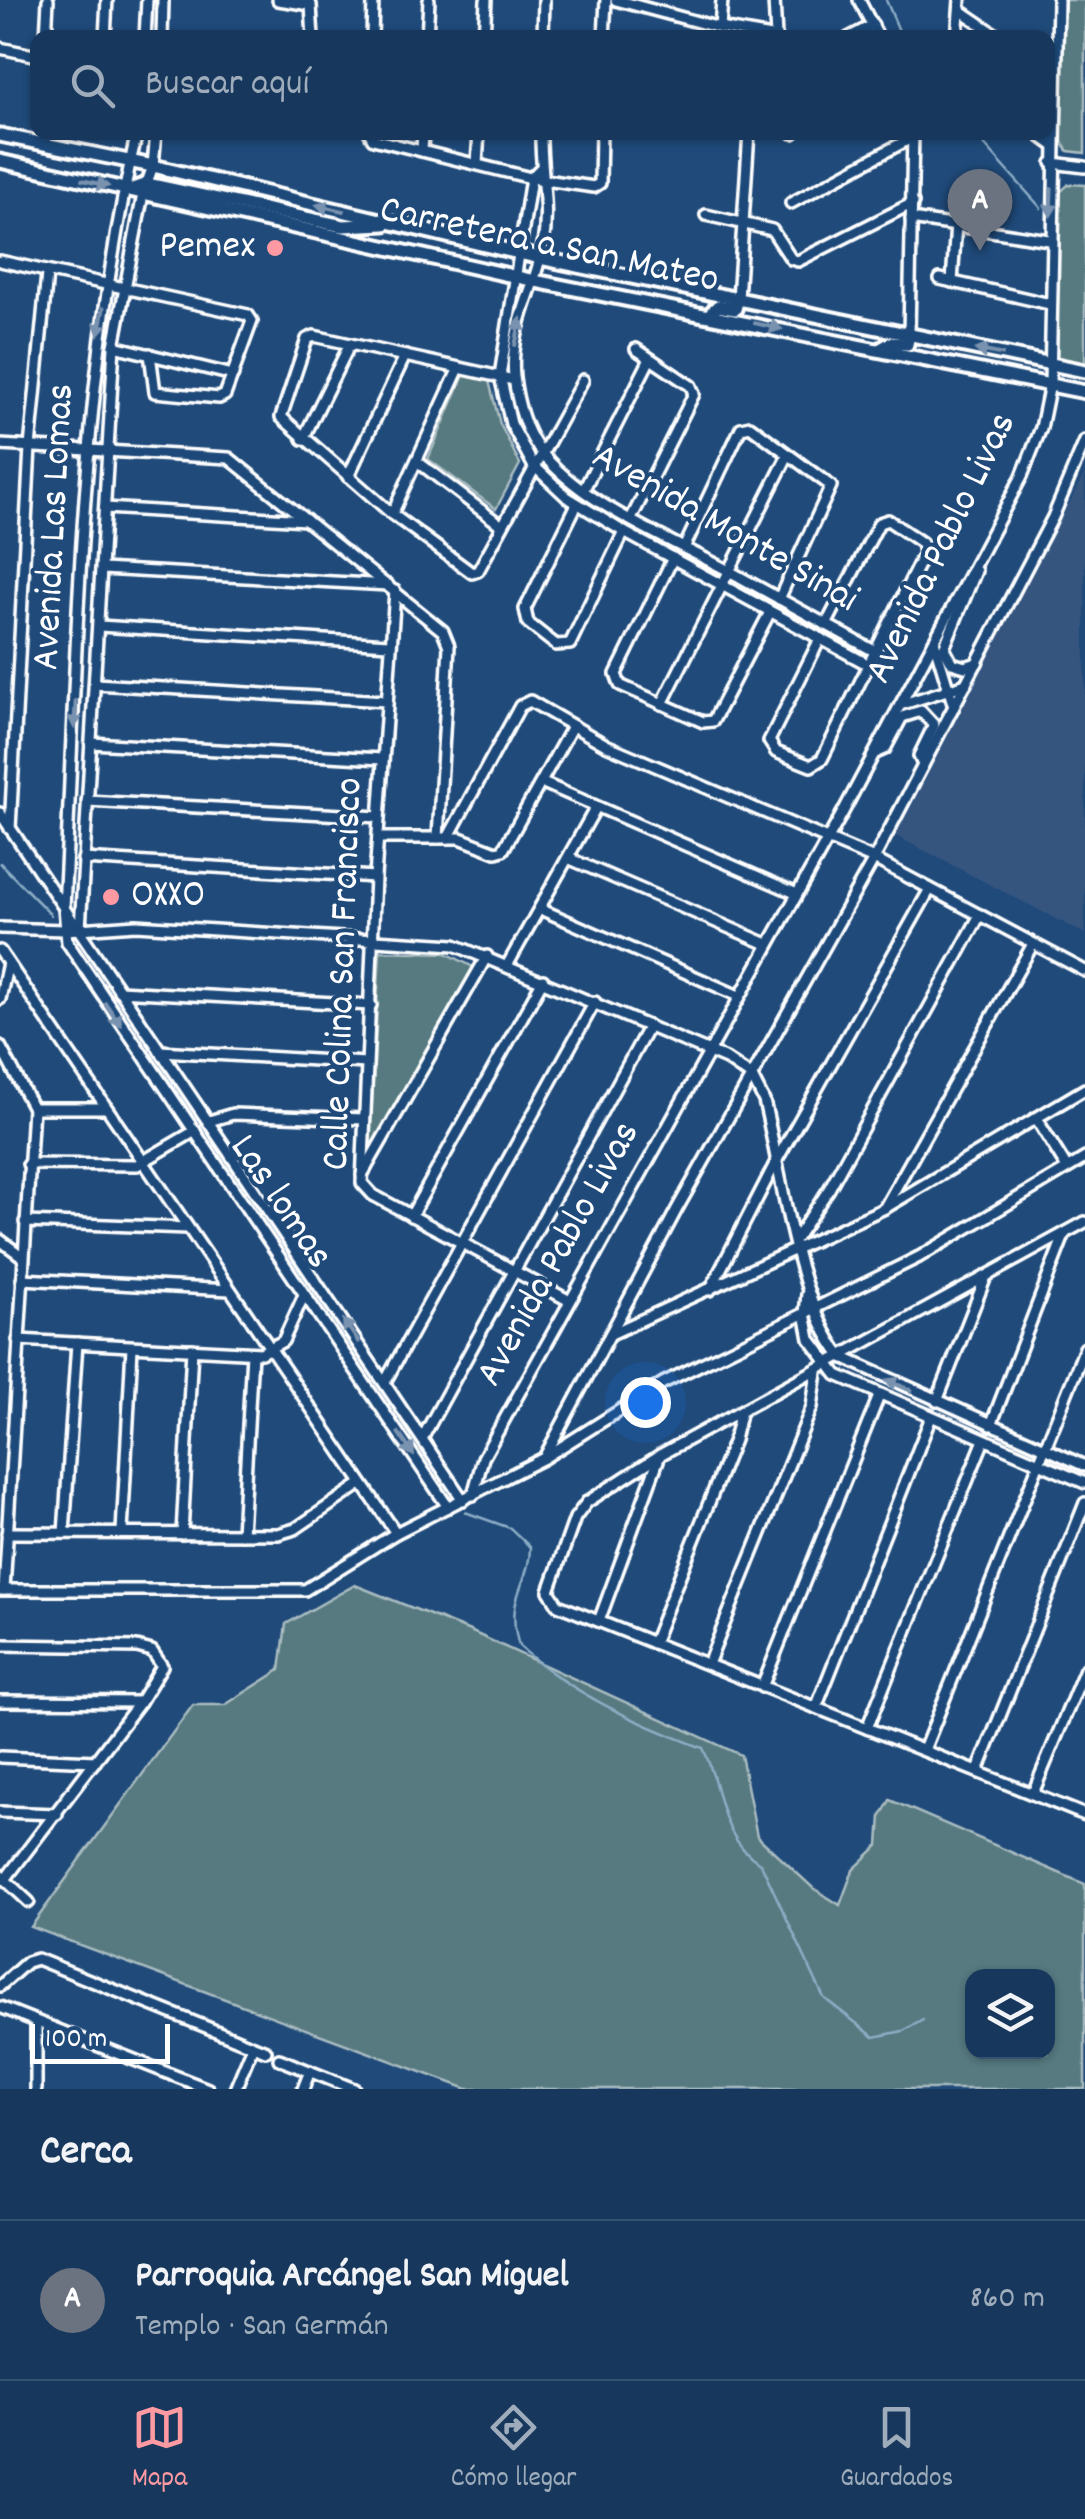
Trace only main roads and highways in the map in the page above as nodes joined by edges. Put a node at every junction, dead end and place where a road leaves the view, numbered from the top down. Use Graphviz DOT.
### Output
graph roads {
  1 [pos="0,135"];
  2 [pos="0,161"];
  3 [pos="145,189"];
  4 [pos="394,223"];
  5 [pos="738,299"];
  6 [pos="710,314"];
  7 [pos="909,335"];
  8 [pos="879,350"];
  9 [pos="1085,371"];
  10 [pos="1085,392"];
  4 -- 1 [label="main road, Carretera a San Mateo, one-way"];
  2 -- 3 [label="main road, Carretera a San Mateo, one-way"];
  3 -- 4 [label="main road"];
  3 -- 6 [label="main road, Carretera a San Mateo"];
  4 -- 5 [label="main road, Carretera a San Mateo"];
  5 -- 6 [label="main road"];
  5 -- 7 [label="main road, Carretera a San Mateo"];
  6 -- 8 [label="main road, Carretera a San Mateo, one-way"];
  7 -- 8 [label="main road"];
  9 -- 7 [label="main road, Carretera a San Mateo, one-way"];
  8 -- 10 [label="main road, Carretera a San Mateo"];
}
